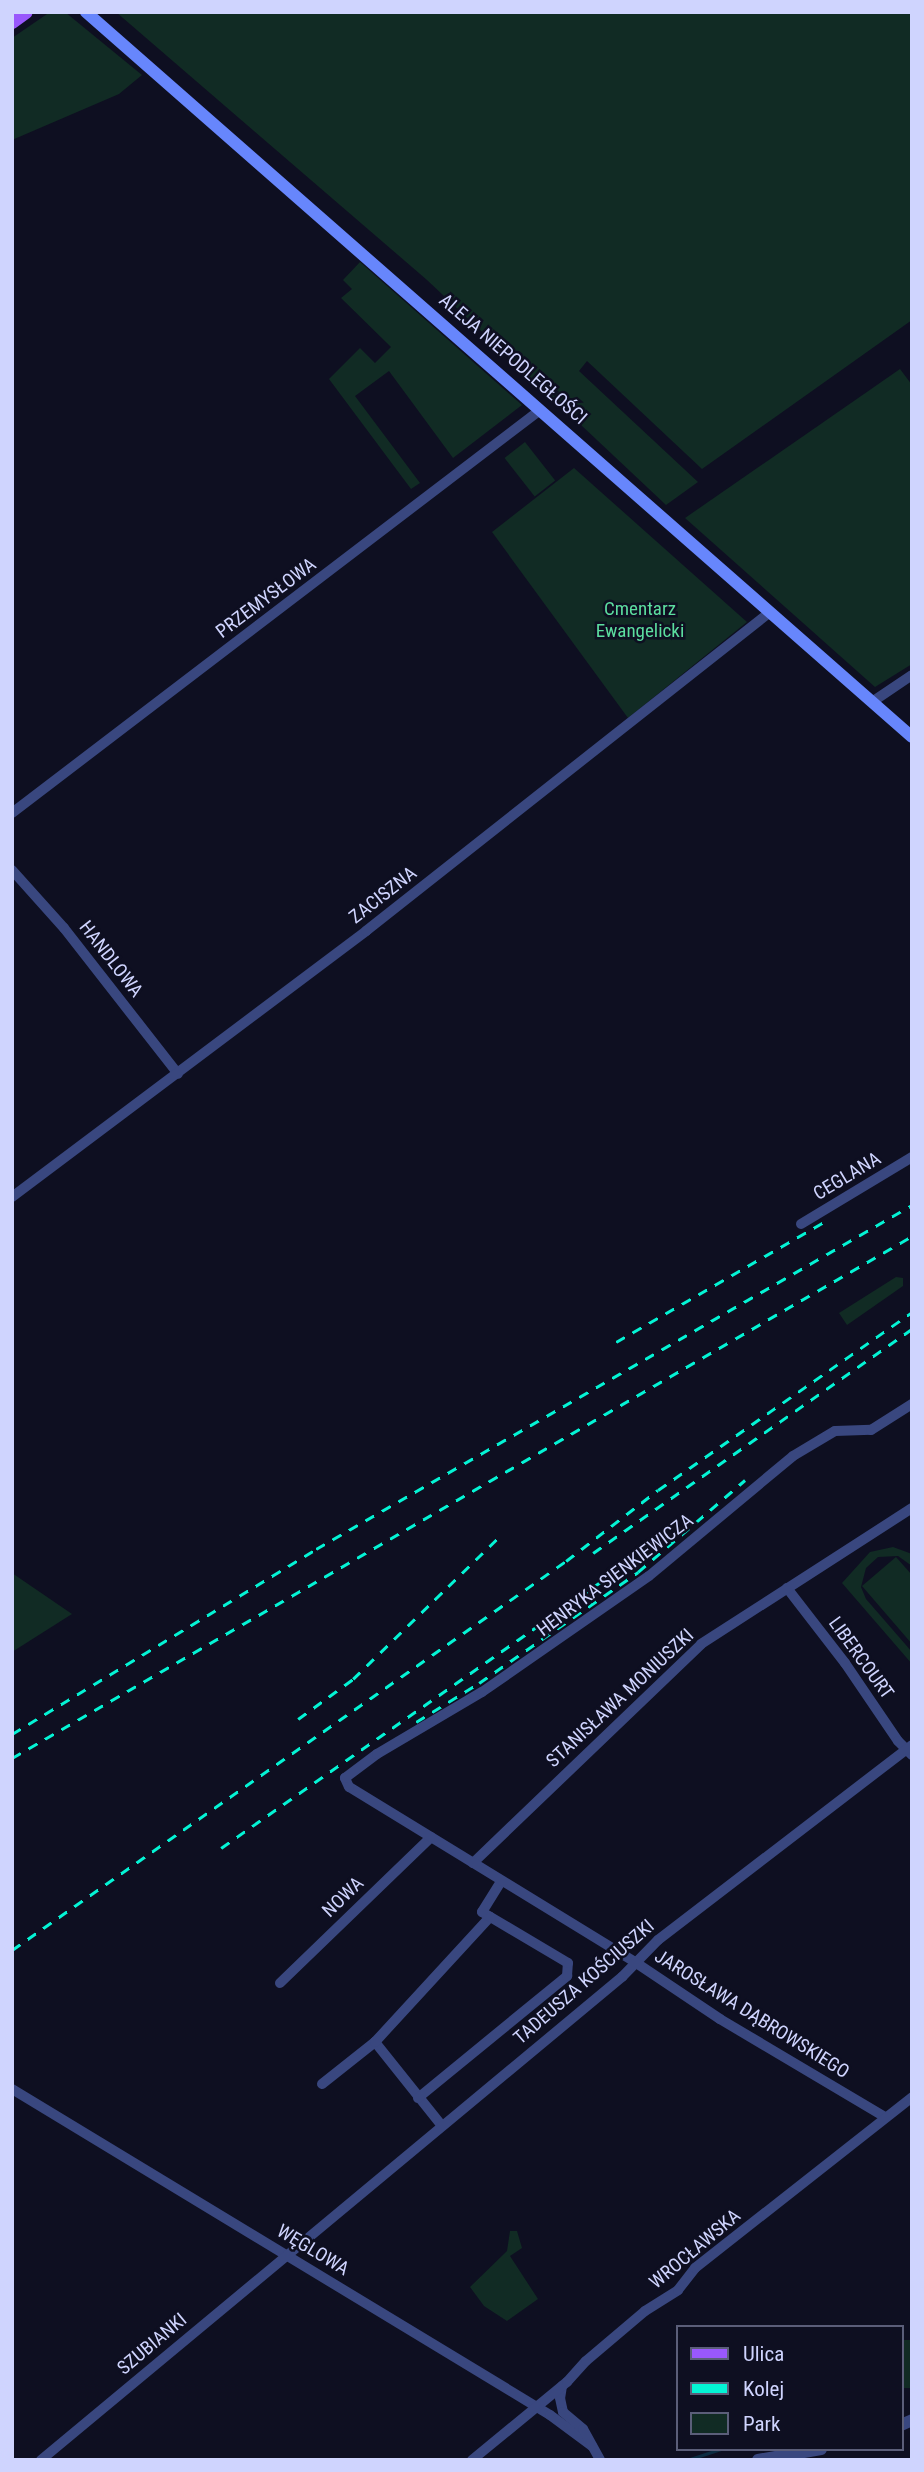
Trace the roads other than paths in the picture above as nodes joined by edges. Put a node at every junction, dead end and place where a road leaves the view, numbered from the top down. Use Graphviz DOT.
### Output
graph roads {
  1 [pos="26,12"];
  2 [pos="86,12"];
  3 [pos="12,22"];
  4 [pos="540,410"];
  5 [pos="770,612"];
  6 [pos="912,675"];
  7 [pos="872,702"];
  8 [pos="912,737"];
  9 [pos="12,813"];
  10 [pos="12,870"];
  11 [pos="178,1074"];
  12 [pos="912,1157"];
  13 [pos="12,1197"];
  14 [pos="801,1224"];
  15 [pos="912,1404"];
  16 [pos="912,1508"];
  17 [pos="787,1588"];
  18 [pos="910,1750"];
  19 [pos="349,1787"];
  20 [pos="431,1837"];
  21 [pos="473,1863"];
  22 [pos="501,1881"];
  23 [pos="490,1917"];
  24 [pos="635,1962"];
  25 [pos="280,1983"];
  26 [pos="375,2042"];
  27 [pos="322,2084"];
  28 [pos="12,2089"];
  29 [pos="912,2097"];
  30 [pos="418,2098"];
  31 [pos="885,2117"];
  32 [pos="442,2126"];
  33 [pos="287,2255"];
  34 [pos="562,2386"];
  35 [pos="535,2406"];
  36 [pos="592,2446"];
  37 [pos="810,2451"];
  38 [pos="41,2460"];
  39 [pos="472,2460"];
  40 [pos="600,2460"];
  41 [pos="758,2460"];
  1 -- 3 [label="main road"];
  2 -- 4 [label="main road, ALEJA NIEPODLEGŁOŚCI"];
  4 -- 5 [label="main road, ALEJA NIEPODLEGŁOŚCI"];
  4 -- 9 [label="street, PRZEMYSŁOWA"];
  5 -- 7 [label="main road, ALEJA NIEPODLEGŁOŚCI"];
  5 -- 11 [label="street, ZACISZNA"];
  6 -- 7 [label="street"];
  7 -- 8 [label="main road, ALEJA NIEPODLEGŁOŚCI"];
  10 -- 11 [label="street, HANDLOWA"];
  11 -- 13 [label="street, ZACISZNA"];
  12 -- 14 [label="street, CEGLANA"];
  15 -- 19 [label="street, HENRYKA SIENKIEWICZA"];
  16 -- 17 [label="street, STANISŁAWA MONIUSZKI"];
  17 -- 18 [label="street, LIBERCOURT"];
  17 -- 21 [label="street, STANISŁAWA MONIUSZKI"];
  18 -- 24 [label="street, TADEUSZA KOŚCIUSZKI"];
  19 -- 20 [label="street, JAROSŁAWA DĄBROWSKIEGO"];
  20 -- 21 [label="street, JAROSŁAWA DĄBROWSKIEGO"];
  20 -- 25 [label="street, NOWA"];
  21 -- 22 [label="street, JAROSŁAWA DĄBROWSKIEGO"];
  22 -- 23 [label="street"];
  22 -- 24 [label="street, JAROSŁAWA DĄBROWSKIEGO"];
  23 -- 26 [label="street"];
  23 -- 30 [label="street"];
  24 -- 31 [label="street, JAROSŁAWA DĄBROWSKIEGO"];
  24 -- 32 [label="street, TADEUSZA KOŚCIUSZKI"];
  26 -- 27 [label="street"];
  26 -- 30 [label="street"];
  28 -- 33 [label="street, WĘGLOWA"];
  29 -- 31 [label="street, WROCŁAWSKA"];
  30 -- 32 [label="street"];
  31 -- 34 [label="street, WROCŁAWSKA"];
  32 -- 33 [label="street, TADEUSZA KOŚCIUSZKI"];
  33 -- 35 [label="street, WĘGLOWA"];
  33 -- 38 [label="street, SZUBIANKI"];
  34 -- 35 [label="street, WROCŁAWSKA"];
  34 -- 36 [label="street, WĘGLOWA"];
  35 -- 36 [label="street, WĘGLOWA"];
  35 -- 39 [label="street, WROCŁAWSKA"];
  36 -- 40 [label="street, WĘGLOWA"];
  37 -- 41 [label="street"];
}
